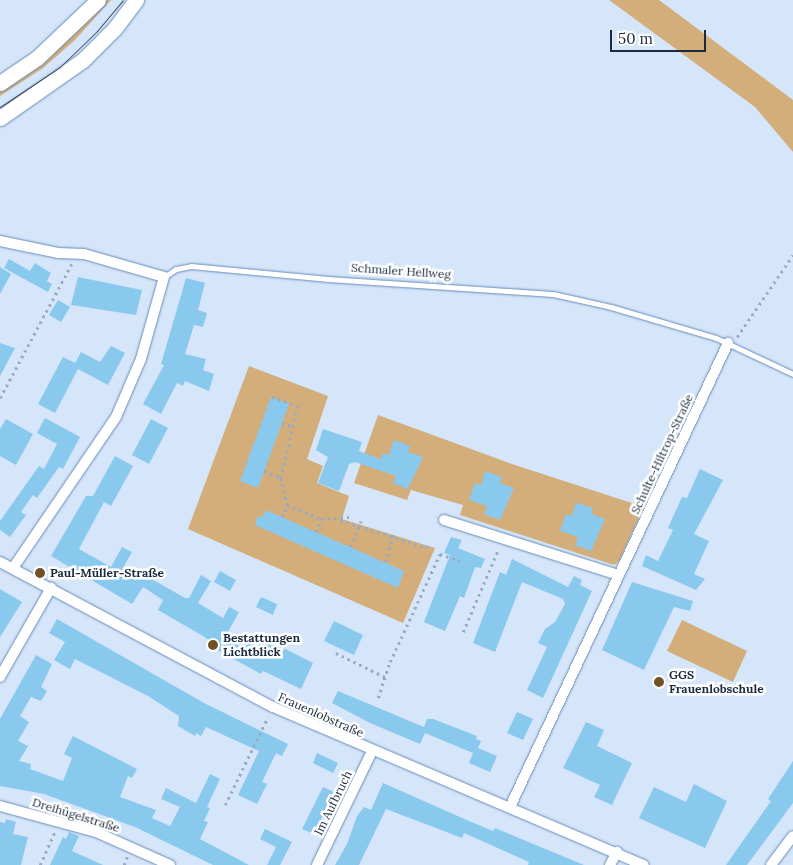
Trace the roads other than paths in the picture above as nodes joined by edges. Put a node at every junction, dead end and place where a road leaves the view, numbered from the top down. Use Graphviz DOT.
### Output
graph roads {
  1 [pos="98,0"];
  2 [pos="136,0"];
  3 [pos="0,83"];
  4 [pos="0,118"];
  5 [pos="0,241"];
  6 [pos="164,277"];
  7 [pos="728,343"];
  8 [pos="793,374"];
  9 [pos="444,520"];
  10 [pos="0,562"];
  11 [pos="13,568"];
  12 [pos="618,576"];
  13 [pos="51,588"];
  14 [pos="0,677"];
  15 [pos="372,751"];
  16 [pos="0,806"];
  17 [pos="510,806"];
  18 [pos="793,836"];
  19 [pos="617,852"];
  20 [pos="170,865"];
  21 [pos="317,865"];
  22 [pos="610,865"];
  23 [pos="644,865"];
  24 [pos="771,865"];
  1 -- 3 [label="main road"];
  2 -- 4 [label="main road"];
  5 -- 6 [label="street"];
  6 -- 7 [label="lane, Schmaler Hellweg"];
  6 -- 11 [label="street"];
  7 -- 8 [label="lane, Schmaler Hellweg"];
  7 -- 12 [label="street, Schulte-Hiltrop-Straße"];
  9 -- 12 [label="street"];
  10 -- 11 [label="street, Frauenlobstraße"];
  11 -- 13 [label="street, Frauenlobstraße"];
  12 -- 17 [label="street, Schulte-Hiltrop-Straße"];
  13 -- 14 [label="street"];
  13 -- 15 [label="street, Frauenlobstraße"];
  15 -- 17 [label="street, Frauenlobstraße"];
  15 -- 21 [label="street, Im Aufbruch"];
  16 -- 20 [label="street, Dreihügelstraße"];
  17 -- 19 [label="street, Frauenlobstraße"];
  18 -- 24 [label="street"];
  19 -- 22 [label="street"];
  19 -- 23 [label="street, Frauenlobstraße"];
}
